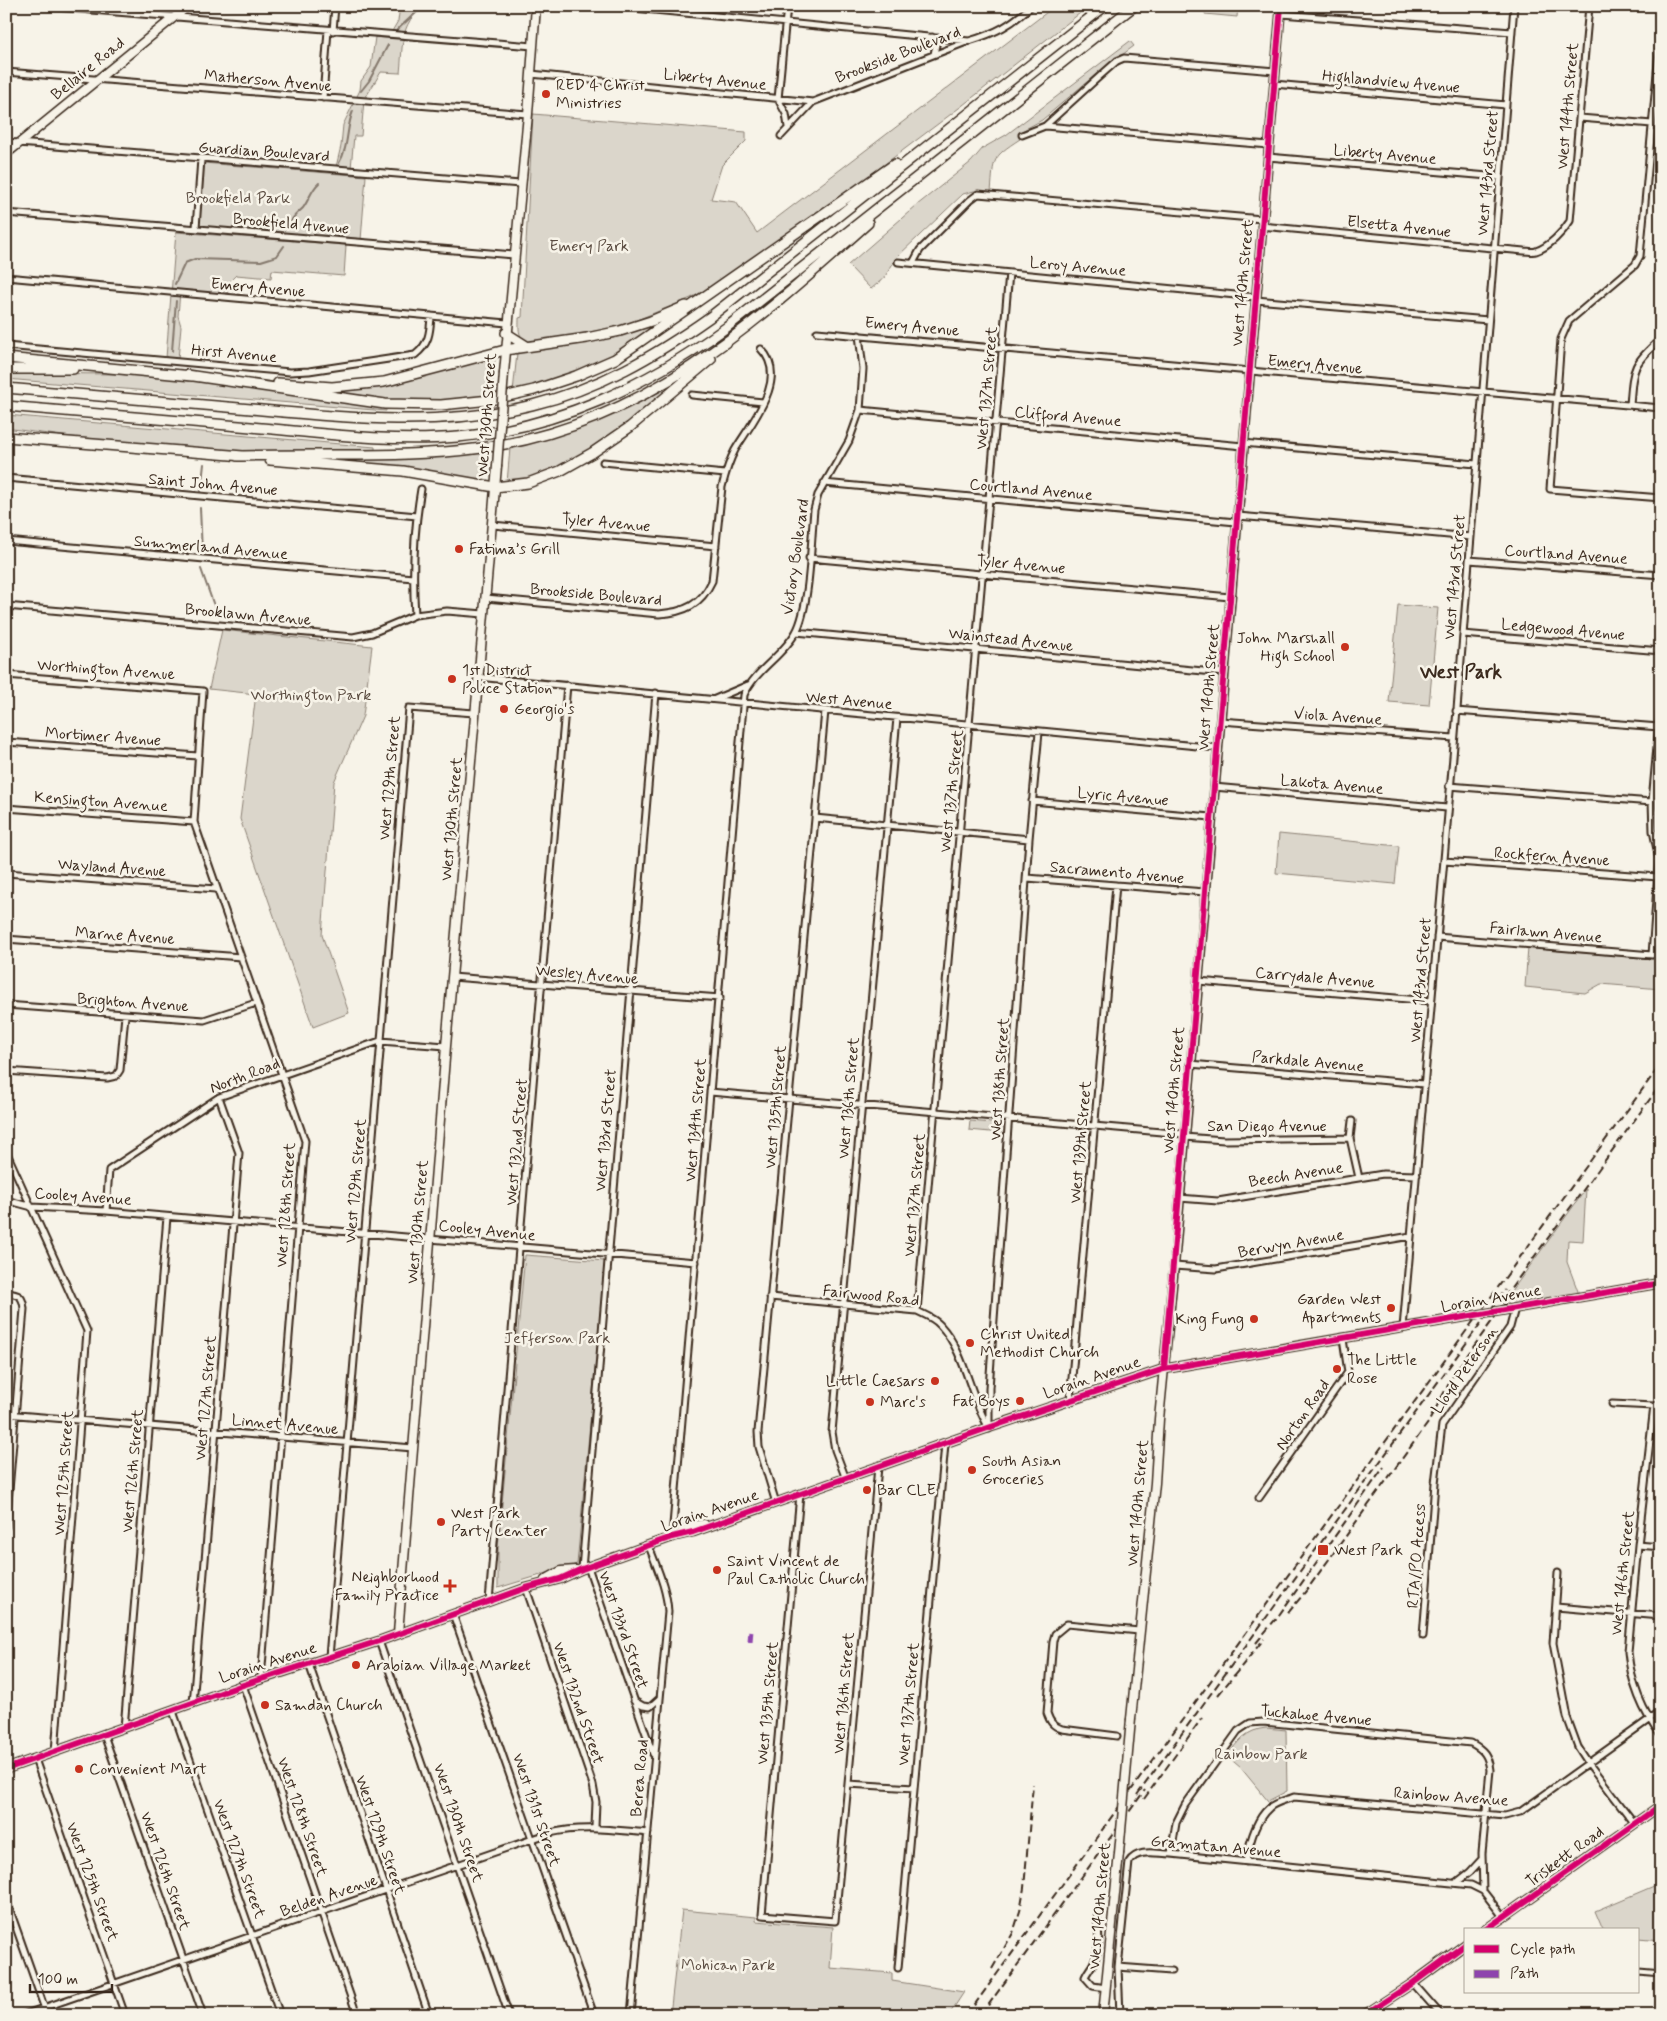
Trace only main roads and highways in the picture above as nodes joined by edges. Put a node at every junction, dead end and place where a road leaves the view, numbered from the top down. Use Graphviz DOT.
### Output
graph roads {
  1 [pos="188,6"];
  2 [pos="536,6"];
  3 [pos="1105,6"];
  4 [pos="1134,6"];
  5 [pos="1281,10"];
  6 [pos="948,130"];
  7 [pos="6,154"];
  8 [pos="938,161"];
  9 [pos="706,296"];
  10 [pos="506,333"];
  11 [pos="735,336"];
  12 [pos="528,347"];
  13 [pos="505,350"];
  14 [pos="6,358"];
  15 [pos="6,369"];
  16 [pos="123,370"];
  17 [pos="187,375"];
  18 [pos="6,388"];
  19 [pos="6,406"];
  20 [pos="6,430"];
  21 [pos="6,437"];
  22 [pos="68,441"];
  23 [pos="237,456"];
  24 [pos="495,487"];
  25 [pos="1661,1283"];
  26 [pos="1164,1369"];
  27 [pos="398,1634"];
  28 [pos="6,1768"];
  29 [pos="1661,1805"];
  30 [pos="1495,1927"];
  31 [pos="1464,1945"];
  32 [pos="1103,2015"];
  33 [pos="1364,2015"];
  1 -- 7 [label="main road, Bellaire Road"];
  2 -- 10 [label="main road, West 130th Street"];
  3 -- 6 [label="highway"];
  4 -- 8 [label="highway"];
  5 -- 26 [label="main road, West 140th Street"];
  6 -- 9 [label="highway"];
  6 -- 18 [label="highway"];
  8 -- 11 [label="highway"];
  8 -- 19 [label="highway"];
  9 -- 12 [label="highway"];
  9 -- 17 [label="highway"];
  10 -- 12 [label="highway"];
  10 -- 13 [label="main road, West 130th Street"];
  11 -- 23 [label="highway"];
  11 -- 24 [label="highway"];
  12 -- 13 [label="highway"];
  13 -- 17 [label="highway"];
  13 -- 24 [label="main road, West 130th Street, bridge"];
  14 -- 16 [label="highway"];
  15 -- 16 [label="highway"];
  16 -- 17 [label="highway"];
  20 -- 22 [label="highway"];
  21 -- 22 [label="highway"];
  22 -- 23 [label="highway"];
  23 -- 24 [label="highway"];
  24 -- 27 [label="main road, West 130th Street"];
  25 -- 26 [label="main road, Lorain Avenue"];
  26 -- 27 [label="main road, Lorain Avenue"];
  26 -- 32 [label="main road, West 140th Street, bridge"];
  27 -- 28 [label="main road, Lorain Avenue"];
  29 -- 30 [label="main road, Triskett Road"];
  31 -- 33 [label="main road"];
}
